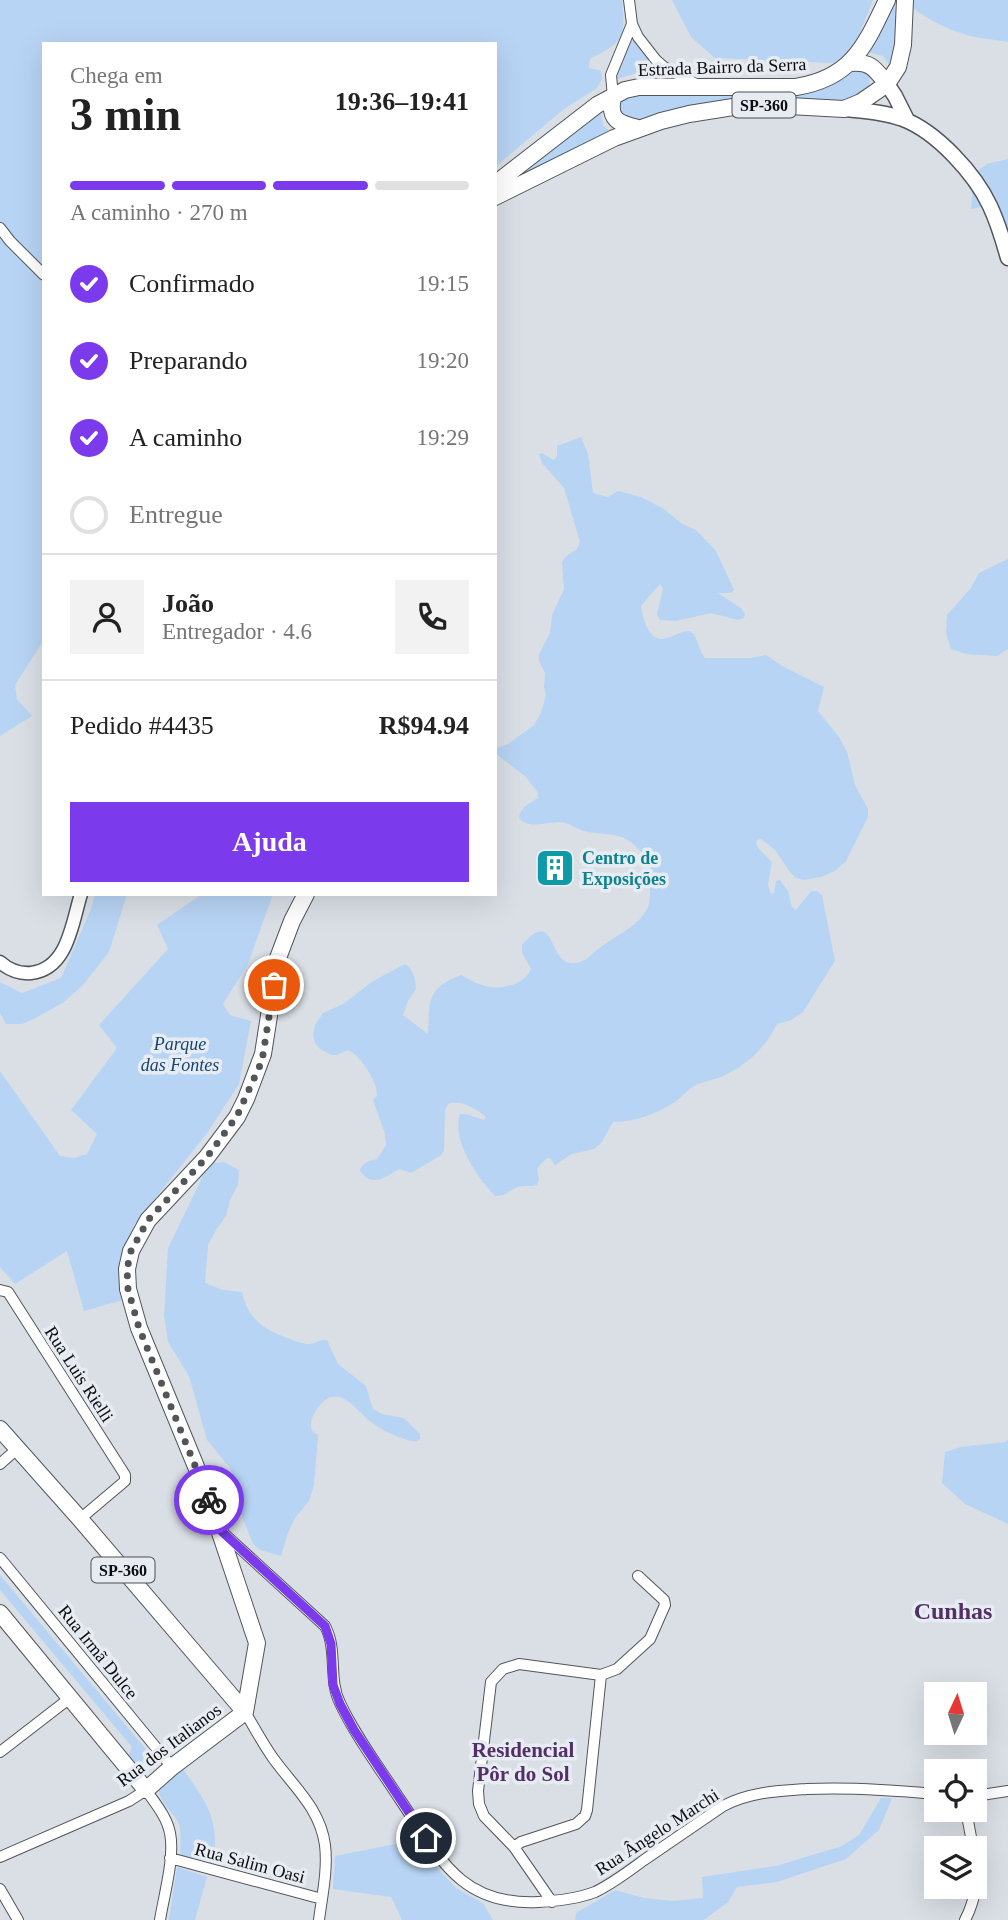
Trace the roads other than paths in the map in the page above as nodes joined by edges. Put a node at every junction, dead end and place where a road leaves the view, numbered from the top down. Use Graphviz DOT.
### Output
graph roads {
  1 [pos="629,0"];
  2 [pos="887,0"];
  3 [pos="905,0"];
  4 [pos="632,24"];
  5 [pos="850,63"];
  6 [pos="887,84"];
  7 [pos="699,86"];
  8 [pos="613,97"];
  9 [pos="844,109"];
  10 [pos="907,120"];
  11 [pos="638,128"];
  12 [pos="497,182"];
  13 [pos="497,196"];
  14 [pos="0,228"];
  15 [pos="1008,258"];
  16 [pos="42,273"];
  17 [pos="80,896"];
  18 [pos="305,896"];
  19 [pos="0,962"];
  20 [pos="0,1290"];
  21 [pos="0,1429"];
  22 [pos="17,1449"];
  23 [pos="0,1464"];
  24 [pos="80,1519"];
  25 [pos="218,1528"];
  26 [pos="0,1558"];
  27 [pos="638,1576"];
  28 [pos="0,1613"];
  29 [pos="601,1675"];
  30 [pos="70,1698"];
  31 [pos="245,1712"];
  32 [pos="0,1752"];
  33 [pos="172,1767"];
  34 [pos="146,1790"];
  35 [pos="1008,1791"];
  36 [pos="924,1793"];
  37 [pos="987,1795"];
  38 [pos="514,1847"];
  39 [pos="0,1857"];
  40 [pos="170,1858"];
  41 [pos="0,1889"];
  42 [pos="322,1899"];
  43 [pos="972,1899"];
  44 [pos="552,1902"];
  45 [pos="18,1920"];
  46 [pos="160,1920"];
  47 [pos="318,1920"];
  48 [pos="965,1920"];
  1 -- 4 [label="street"];
  2 -- 5 [label="main road, SP-360"];
  3 -- 6 [label="main road"];
  4 -- 7 [label="street"];
  4 -- 8 [label="street"];
  5 -- 6 [label="main road"];
  5 -- 7 [label="main road, Estrada Bairro da Serra / SP-360"];
  6 -- 9 [label="main road"];
  6 -- 10 [label="main road"];
  7 -- 8 [label="main road, Estrada Bairro da Serra / SP-360"];
  8 -- 11 [label="main road"];
  8 -- 12 [label="main road, Estrada Bairro da Serra / SP-360"];
  9 -- 10 [label="main road"];
  9 -- 11 [label="main road, SP-360"];
  10 -- 15 [label="main road"];
  11 -- 13 [label="main road, SP-360"];
  14 -- 16 [label="street"];
  17 -- 19 [label="street"];
  18 -- 25 [label="main road"];
  20 -- 24 [label="street, Rua Luis Rielli"];
  21 -- 22 [label="main road, SP-360"];
  22 -- 23 [label="street"];
  22 -- 24 [label="main road, SP-360"];
  24 -- 31 [label="main road, SP-360"];
  25 -- 31 [label="main road"];
  25 -- 44 [label="street, Rua Ângelo Marchi"];
  26 -- 33 [label="street, Rua Irmã Dulce"];
  27 -- 29 [label="street"];
  28 -- 30 [label="main road"];
  29 -- 38 [label="street"];
  29 -- 38 [label="street"];
  30 -- 32 [label="street"];
  30 -- 34 [label="main road"];
  31 -- 33 [label="main road, Rua dos Italianos"];
  31 -- 42 [label="street"];
  33 -- 34 [label="main road, Rua dos Italianos"];
  34 -- 39 [label="street, Rua dos Italianos"];
  34 -- 40 [label="street"];
  35 -- 37 [label="street"];
  36 -- 44 [label="street, Rua Ângelo Marchi"];
  38 -- 44 [label="street"];
  40 -- 42 [label="street, Rua Salim Oasi"];
  40 -- 46 [label="street"];
  41 -- 45 [label="street"];
  42 -- 47 [label="street"];
  43 -- 48 [label="street"];
}
